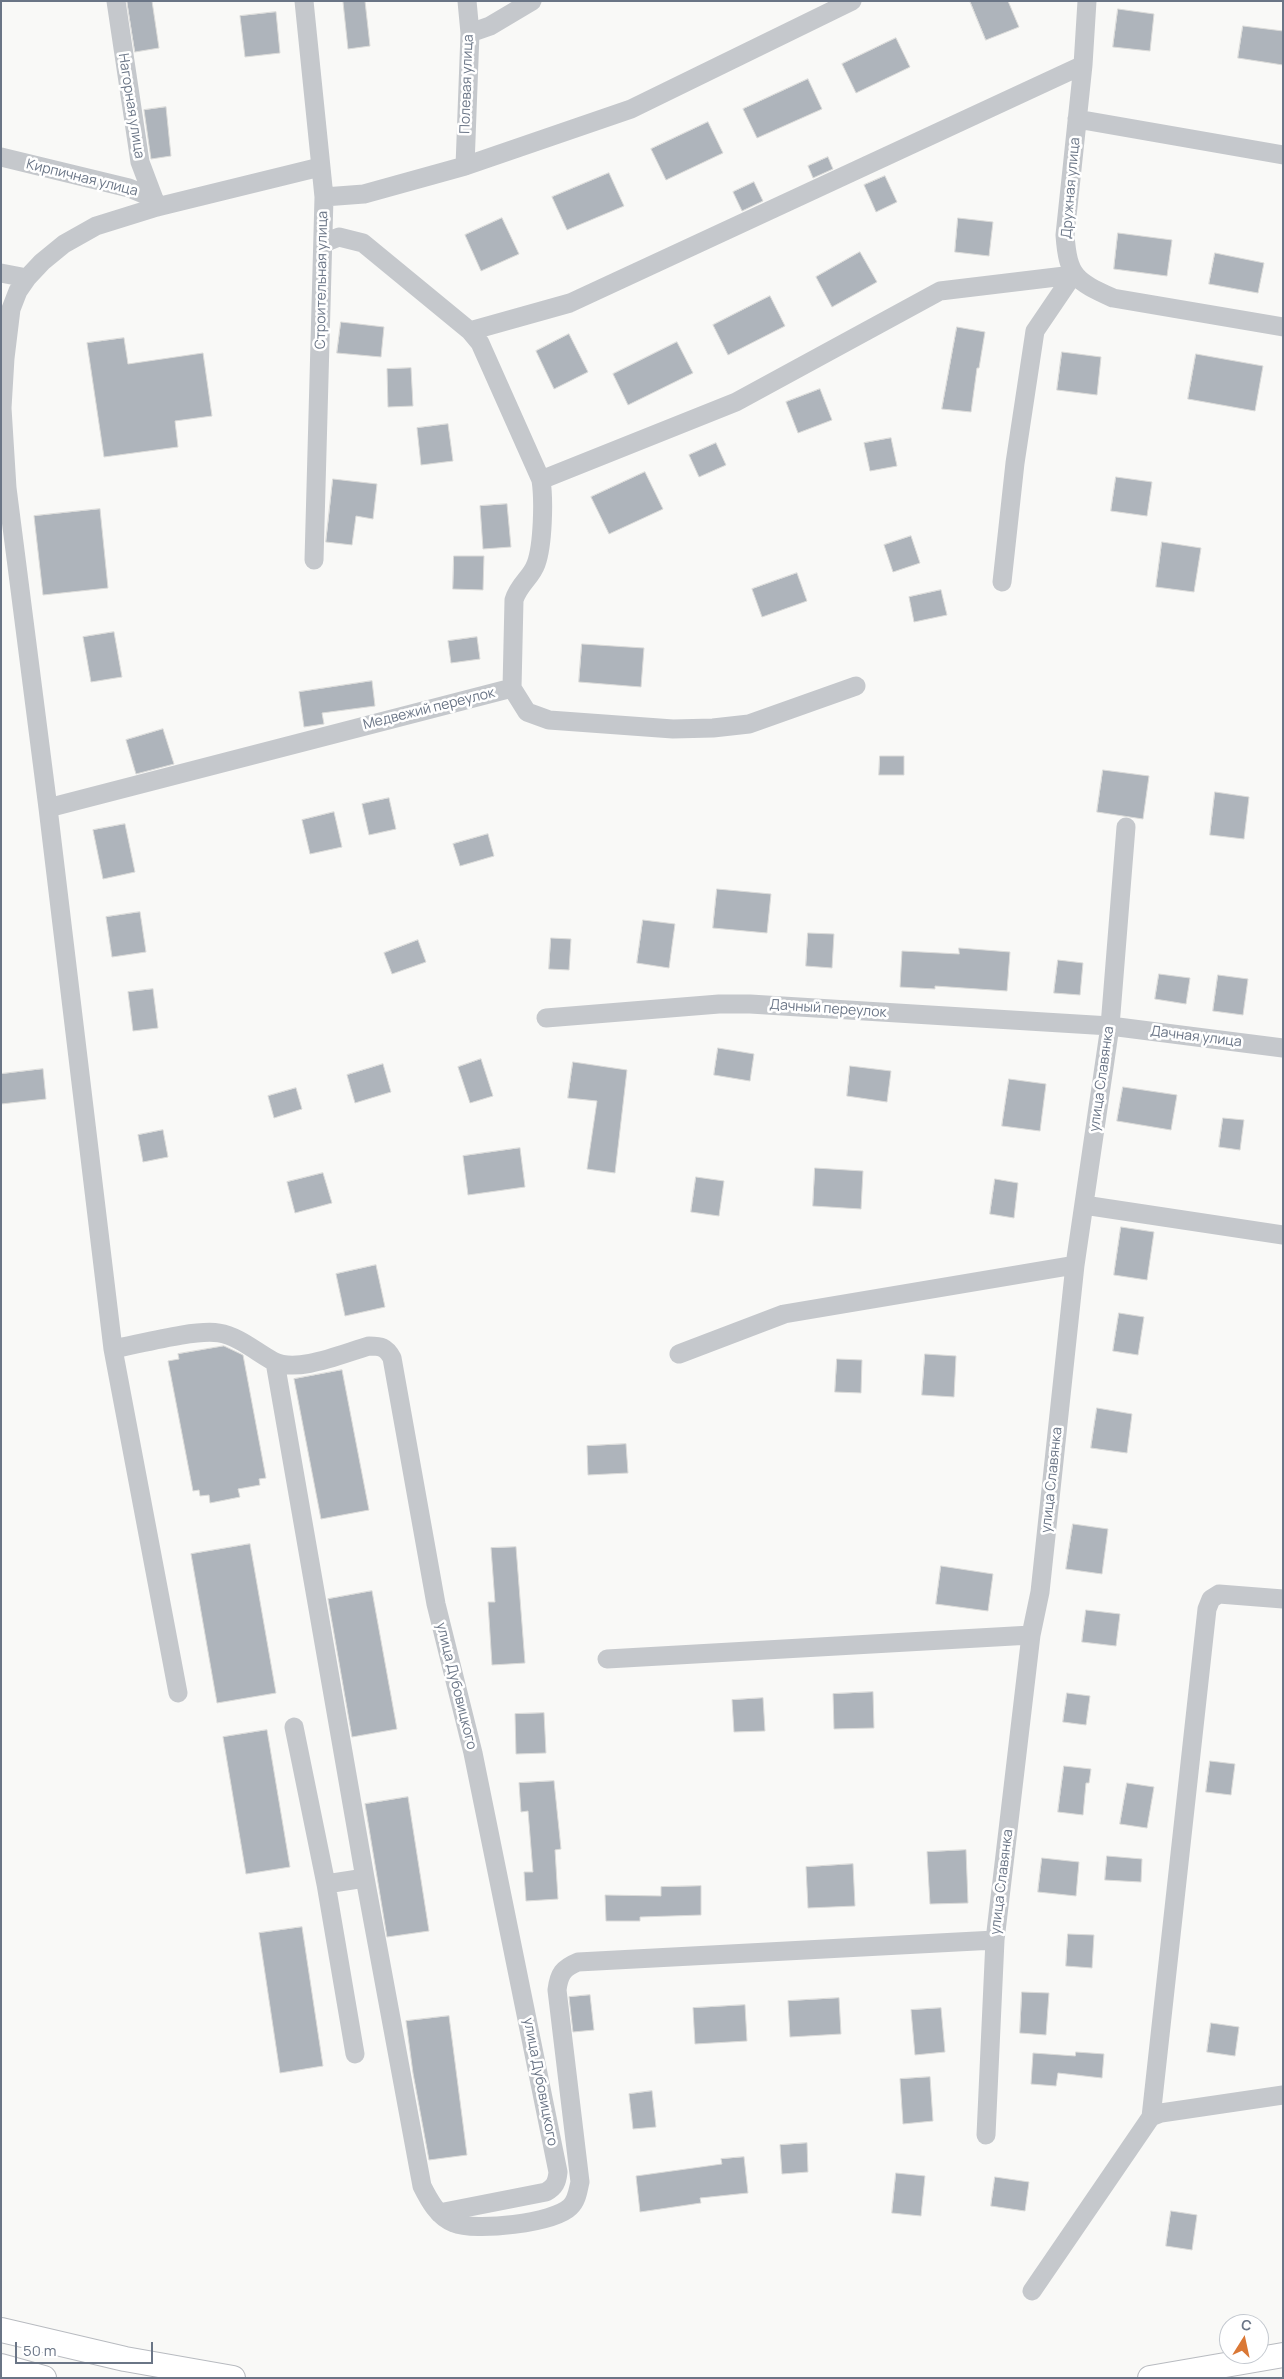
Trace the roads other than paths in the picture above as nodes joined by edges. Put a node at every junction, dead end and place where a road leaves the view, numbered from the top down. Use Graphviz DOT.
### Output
graph roads {
  1 [pos="116,1"];
  2 [pos="304,1"];
  3 [pos="467,1"];
  4 [pos="532,1"];
  5 [pos="852,1"];
  6 [pos="1087,1"];
  7 [pos="470,33"];
  8 [pos="1083,65"];
  9 [pos="1077,119"];
  10 [pos="1283,156"];
  11 [pos="1,157"];
  12 [pos="465,166"];
  13 [pos="320,167"];
  14 [pos="324,197"];
  15 [pos="157,207"];
  16 [pos="324,243"];
  17 [pos="1,273"];
  18 [pos="1074,275"];
  19 [pos="27,278"];
  20 [pos="1283,327"];
  21 [pos="470,331"];
  22 [pos="541,480"];
  23 [pos="314,560"];
  24 [pos="1002,582"];
  25 [pos="856,686"];
  26 [pos="512,688"];
  27 [pos="48,808"];
  28 [pos="1126,827"];
  29 [pos="546,1018"];
  30 [pos="1110,1026"];
  31 [pos="1283,1048"];
  32 [pos="1084,1205"];
  33 [pos="1283,1235"];
  34 [pos="1075,1266"];
  35 [pos="114,1349"];
  36 [pos="679,1354"];
  37 [pos="275,1362"];
  38 [pos="1283,1599"];
  39 [pos="1032,1635"];
  40 [pos="607,1659"];
  41 [pos="178,1693"];
  42 [pos="294,1727"];
  43 [pos="365,1878"];
  44 [pos="326,1884"];
  45 [pos="995,1940"];
  46 [pos="355,2054"];
  47 [pos="1283,2095"];
  48 [pos="1151,2117"];
  49 [pos="986,2135"];
  50 [pos="439,2213"];
  51 [pos="1032,2291"];
  52 [pos="1,2330"];
  53 [pos="1283,2355"];
  54 [pos="1,2366"];
  55 [pos="44,2378"];
  56 [pos="233,2378"];
  57 [pos="1150,2378"];
  1 -- 15 [label="street, Нагорная улица"];
  2 -- 13 [label="street, Строительная улица"];
  3 -- 7 [label="street, Полевая улица"];
  4 -- 7 [label="street"];
  5 -- 12 [label="street"];
  6 -- 8 [label="street, Дружная улица"];
  7 -- 12 [label="street, Полевая улица"];
  8 -- 9 [label="street, Дружная улица"];
  8 -- 21 [label="street"];
  9 -- 10 [label="street"];
  9 -- 18 [label="street, Дружная улица"];
  11 -- 15 [label="street, Кирпичная улица"];
  12 -- 14 [label="street"];
  13 -- 14 [label="street, Строительная улица"];
  13 -- 15 [label="street"];
  14 -- 16 [label="street, Строительная улица"];
  15 -- 19 [label="street"];
  16 -- 21 [label="street"];
  16 -- 23 [label="street, Строительная улица"];
  17 -- 19 [label="street"];
  18 -- 20 [label="street"];
  18 -- 22 [label="street"];
  18 -- 24 [label="street"];
  19 -- 27 [label="street"];
  21 -- 22 [label="street"];
  22 -- 26 [label="street"];
  25 -- 26 [label="street, Медвежий переулок"];
  26 -- 27 [label="street, Медвежий переулок"];
  27 -- 35 [label="street"];
  28 -- 30 [label="street, улица Славянка"];
  29 -- 30 [label="street, Дачный переулок"];
  30 -- 31 [label="street, Дачная улица"];
  30 -- 32 [label="street, улица Славянка"];
  32 -- 33 [label="street"];
  32 -- 34 [label="street, улица Славянка"];
  34 -- 36 [label="street"];
  34 -- 39 [label="street, улица Славянка"];
  35 -- 37 [label="street, улица Дубовицкого"];
  35 -- 41 [label="street"];
  37 -- 43 [label="street"];
  37 -- 50 [label="street, улица Дубовицкого"];
  38 -- 48 [label="street"];
  39 -- 40 [label="street"];
  39 -- 45 [label="street, улица Славянка"];
  42 -- 44 [label="street"];
  43 -- 44 [label="street"];
  43 -- 50 [label="street"];
  44 -- 46 [label="street"];
  45 -- 49 [label="street, улица Славянка"];
  45 -- 50 [label="street"];
  47 -- 48 [label="street"];
  48 -- 51 [label="street"];
  52 -- 56 [label="main road"];
  53 -- 57 [label="main road"];
  54 -- 55 [label="main road"];
}
